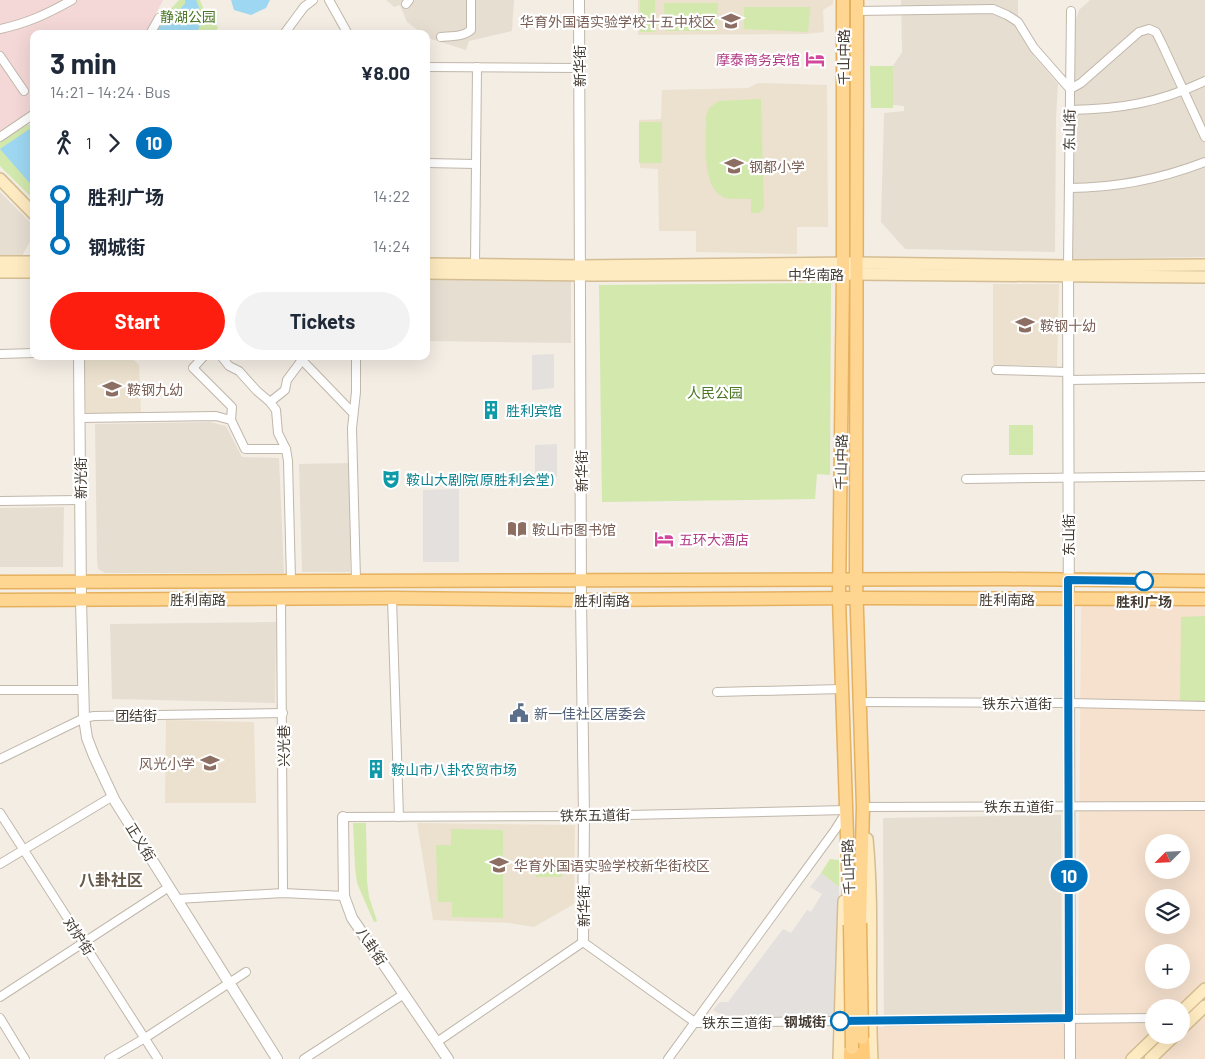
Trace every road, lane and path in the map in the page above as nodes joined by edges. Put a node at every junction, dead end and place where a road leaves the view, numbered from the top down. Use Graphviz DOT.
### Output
graph roads {
  1 [pos="72,0"];
  2 [pos="313,0"];
  3 [pos="329,0"];
  4 [pos="471,0"];
  5 [pos="579,0"];
  6 [pos="843,0"];
  7 [pos="993,0"];
  8 [pos="857,5"];
  9 [pos="993,9"];
  10 [pos="1071,11"];
  11 [pos="159,18"];
  12 [pos="0,28"];
  13 [pos="152,30"];
  14 [pos="287,30"];
  15 [pos="346,30"];
  16 [pos="441,37"];
  17 [pos="0,56"];
  18 [pos="430,67"];
  19 [pos="477,67"];
  20 [pos="579,68"];
  21 [pos="1205,81"];
  22 [pos="1070,89"];
  23 [pos="24,91"];
  24 [pos="1183,91"];
  25 [pos="1070,110"];
  26 [pos="30,117"];
  27 [pos="0,137"];
  28 [pos="1205,137"];
  29 [pos="1205,162"];
  30 [pos="430,163"];
  31 [pos="476,164"];
  32 [pos="0,179"];
  33 [pos="1069,188"];
  34 [pos="30,210"];
  35 [pos="0,262"];
  36 [pos="30,262"];
  37 [pos="430,264"];
  38 [pos="475,265"];
  39 [pos="1205,265"];
  40 [pos="857,268"];
  41 [pos="844,269"];
  42 [pos="581,270"];
  43 [pos="1068,271"];
  44 [pos="0,272"];
  45 [pos="30,272"];
  46 [pos="430,272"];
  47 [pos="1205,277"];
  48 [pos="30,353"];
  49 [pos="0,354"];
  50 [pos="79,360"];
  51 [pos="200,360"];
  52 [pos="224,360"];
  53 [pos="299,360"];
  54 [pos="302,360"];
  55 [pos="356,360"];
  56 [pos="996,370"];
  57 [pos="1068,376"];
  58 [pos="1205,378"];
  59 [pos="270,402"];
  60 [pos="353,413"];
  61 [pos="80,418"];
  62 [pos="231,420"];
  63 [pos="286,449"];
  64 [pos="1205,476"];
  65 [pos="1068,478"];
  66 [pos="966,479"];
  67 [pos="80,500"];
  68 [pos="0,501"];
  69 [pos="291,580"];
  70 [pos="356,580"];
  71 [pos="581,580"];
  72 [pos="839,580"];
  73 [pos="856,580"];
  74 [pos="1068,580"];
  75 [pos="1205,581"];
  76 [pos="0,582"];
  77 [pos="81,582"];
  78 [pos="392,598"];
  79 [pos="857,598"];
  80 [pos="281,599"];
  81 [pos="839,599"];
  82 [pos="1068,599"];
  83 [pos="1205,599"];
  84 [pos="0,600"];
  85 [pos="81,600"];
  86 [pos="581,600"];
  87 [pos="842,689"];
  88 [pos="0,690"];
  89 [pos="83,690"];
  90 [pos="717,692"];
  91 [pos="859,702"];
  92 [pos="1068,703"];
  93 [pos="1205,706"];
  94 [pos="283,713"];
  95 [pos="84,718"];
  96 [pos="0,759"];
  97 [pos="113,796"];
  98 [pos="1069,806"];
  99 [pos="1205,806"];
  100 [pos="863,807"];
  101 [pos="847,810"];
  102 [pos="0,813"];
  103 [pos="584,816"];
  104 [pos="343,817"];
  105 [pos="399,817"];
  106 [pos="24,850"];
  107 [pos="0,864"];
  108 [pos="169,887"];
  109 [pos="283,893"];
  110 [pos="344,896"];
  111 [pos="177,899"];
  112 [pos="855,924"];
  113 [pos="83,942"];
  114 [pos="583,942"];
  115 [pos="246,972"];
  116 [pos="229,984"];
  117 [pos="1205,989"];
  118 [pos="404,994"];
  119 [pos="0,997"];
  120 [pos="1190,1003"];
  121 [pos="1205,1006"];
  122 [pos="0,1018"];
  123 [pos="1069,1018"];
  124 [pos="1145,1018"];
  125 [pos="1190,1020"];
  126 [pos="840,1021"];
  127 [pos="870,1021"];
  128 [pos="696,1023"];
  129 [pos="145,1038"];
  130 [pos="436,1042"];
  131 [pos="1148,1044"];
  132 [pos="1166,1044"];
  133 [pos="854,1051"];
  134 [pos="25,1059"];
  135 [pos="109,1059"];
  136 [pos="158,1059"];
  137 [pos="277,1059"];
  138 [pos="304,1059"];
  139 [pos="448,1059"];
  140 [pos="668,1059"];
  141 [pos="839,1059"];
  142 [pos="863,1059"];
  143 [pos="872,1059"];
  144 [pos="1070,1059"];
  145 [pos="1132,1059"];
  146 [pos="1150,1059"];
  1 -- 12 [label="street"];
  2 -- 14 [label="street"];
  3 -- 15 [label="street"];
  4 -- 16 [label="street"];
  5 -- 20 [label="street, 新华街"];
  6 -- 41 [label="main road, 千山中路"];
  7 -- 9 [label="street"];
  8 -- 9 [label="street"];
  8 -- 40 [label="main road, 千山中路"];
  9 -- 22 [label="street"];
  10 -- 22 [label="street, 东山街"];
  11 -- 13 [label="street"];
  17 -- 23 [label="street"];
  18 -- 19 [label="street"];
  19 -- 20 [label="street"];
  19 -- 31 [label="street"];
  20 -- 42 [label="street, 新华街"];
  21 -- 24 [label="street"];
  22 -- 24 [label="street"];
  22 -- 25 [label="street, 东山街"];
  24 -- 25 [label="street"];
  24 -- 28 [label="street"];
  25 -- 33 [label="street, 东山街"];
  26 -- 27 [label="street"];
  29 -- 33 [label="street"];
  30 -- 31 [label="street"];
  31 -- 38 [label="street"];
  32 -- 34 [label="main road"];
  33 -- 43 [label="street, 东山街"];
  35 -- 36 [label="main road"];
  37 -- 38 [label="main road"];
  38 -- 42 [label="main road"];
  39 -- 43 [label="main road"];
  40 -- 41 [label="main road"];
  40 -- 43 [label="main road"];
  40 -- 73 [label="main road, 千山中路"];
  41 -- 42 [label="main road"];
  41 -- 72 [label="main road, 千山中路"];
  42 -- 46 [label="main road"];
  42 -- 71 [label="street, 新华街"];
  43 -- 47 [label="main road"];
  43 -- 57 [label="street, 东山街"];
  44 -- 45 [label="main road"];
  48 -- 49 [label="street"];
  50 -- 61 [label="street, 新光街"];
  51 -- 62 [label="street"];
  52 -- 59 [label="street"];
  53 -- 59 [label="street"];
  54 -- 60 [label="street"];
  55 -- 60 [label="street"];
  56 -- 57 [label="street"];
  57 -- 58 [label="street"];
  57 -- 65 [label="street, 东山街"];
  59 -- 63 [label="street"];
  60 -- 70 [label="street"];
  61 -- 62 [label="street"];
  61 -- 67 [label="street, 新光街"];
  62 -- 63 [label="street"];
  63 -- 69 [label="street"];
  64 -- 65 [label="street"];
  65 -- 66 [label="street"];
  65 -- 74 [label="street, 东山街"];
  67 -- 68 [label="street"];
  67 -- 77 [label="street, 新光街"];
  69 -- 70 [label="main road, 胜利南路"];
  69 -- 77 [label="main road, 胜利南路"];
  70 -- 71 [label="main road, 胜利南路"];
  71 -- 72 [label="main road, 胜利南路"];
  71 -- 86 [label="street, 新华街"];
  72 -- 73 [label="main road, 胜利南路"];
  72 -- 81 [label="main road, 千山中路"];
  73 -- 74 [label="main road, 胜利南路"];
  73 -- 79 [label="main road, 千山中路"];
  74 -- 75 [label="main road, 胜利南路"];
  74 -- 82 [label="street, 东山街"];
  76 -- 77 [label="main road, 胜利南路"];
  77 -- 85 [label="street, 新光街"];
  78 -- 80 [label="main road, 胜利南路"];
  78 -- 86 [label="main road, 胜利南路"];
  78 -- 105 [label="street"];
  79 -- 81 [label="main road, 胜利南路"];
  79 -- 82 [label="main road, 胜利南路"];
  79 -- 91 [label="main road, 千山中路"];
  80 -- 85 [label="main road, 胜利南路"];
  80 -- 94 [label="street, 兴光巷"];
  81 -- 86 [label="main road, 胜利南路"];
  81 -- 87 [label="main road, 千山中路"];
  82 -- 83 [label="main road, 胜利南路"];
  82 -- 92 [label="street, 东山街"];
  84 -- 85 [label="main road, 胜利南路"];
  85 -- 89 [label="street, 正义街"];
  86 -- 103 [label="street, 新华街"];
  87 -- 90 [label="street"];
  87 -- 101 [label="main road, 千山中路"];
  88 -- 89 [label="street"];
  89 -- 95 [label="street, 正义街"];
  91 -- 92 [label="street, 铁东六道街"];
  91 -- 100 [label="main road, 千山中路"];
  92 -- 93 [label="street, 铁东六道街"];
  92 -- 98 [label="street, 东山街"];
  94 -- 95 [label="street, 团结街"];
  94 -- 109 [label="street, 兴光巷"];
  95 -- 96 [label="street, 团结街"];
  95 -- 97 [label="street, 正义街"];
  97 -- 106 [label="street"];
  97 -- 108 [label="street, 正义街"];
  98 -- 99 [label="street, 铁东五道街"];
  98 -- 100 [label="street, 铁东五道街"];
  98 -- 123 [label="street, 东山街"];
  100 -- 112 [label="main road, 千山中路"];
  100 -- 127 [label="main road"];
  101 -- 103 [label="street, 铁东五道街"];
  101 -- 112 [label="main road, 千山中路"];
  101 -- 126 [label="main road"];
  101 -- 128 [label="street"];
  102 -- 106 [label="street, 对炉街"];
  103 -- 105 [label="street, 铁东五道街"];
  103 -- 114 [label="street, 新华街"];
  104 -- 105 [label="street, 铁东五道街"];
  104 -- 110 [label="street, 八卦街"];
  106 -- 107 [label="street"];
  106 -- 113 [label="street, 对炉街"];
  108 -- 111 [label="street, 正义街"];
  108 -- 113 [label="street"];
  109 -- 110 [label="street"];
  109 -- 111 [label="street"];
  110 -- 118 [label="street, 八卦街"];
  111 -- 116 [label="street, 正义街"];
  112 -- 133 [label="main road, bridge"];
  113 -- 119 [label="street"];
  113 -- 129 [label="street, 对炉街"];
  114 -- 128 [label="street, 铁东三道街"];
  114 -- 130 [label="street"];
  115 -- 116 [label="street"];
  116 -- 129 [label="street"];
  116 -- 137 [label="street, 正义街"];
  117 -- 120 [label="main road"];
  118 -- 130 [label="street, 八卦街"];
  118 -- 138 [label="street"];
  121 -- 125 [label="main road"];
  122 -- 134 [label="street"];
  123 -- 124 [label="street, 铁东三道街"];
  123 -- 127 [label="street, 铁东三道街"];
  123 -- 144 [label="street, 东山街"];
  126 -- 127 [label="street, 铁东三道街"];
  126 -- 128 [label="street, 铁东三道街"];
  126 -- 141 [label="main road"];
  127 -- 143 [label="main road"];
  128 -- 140 [label="street"];
  129 -- 135 [label="street"];
  129 -- 136 [label="street, 对炉街"];
  130 -- 139 [label="street, 八卦街"];
  131 -- 145 [label="main road"];
  132 -- 146 [label="main road"];
  133 -- 142 [label="highway"];
}
